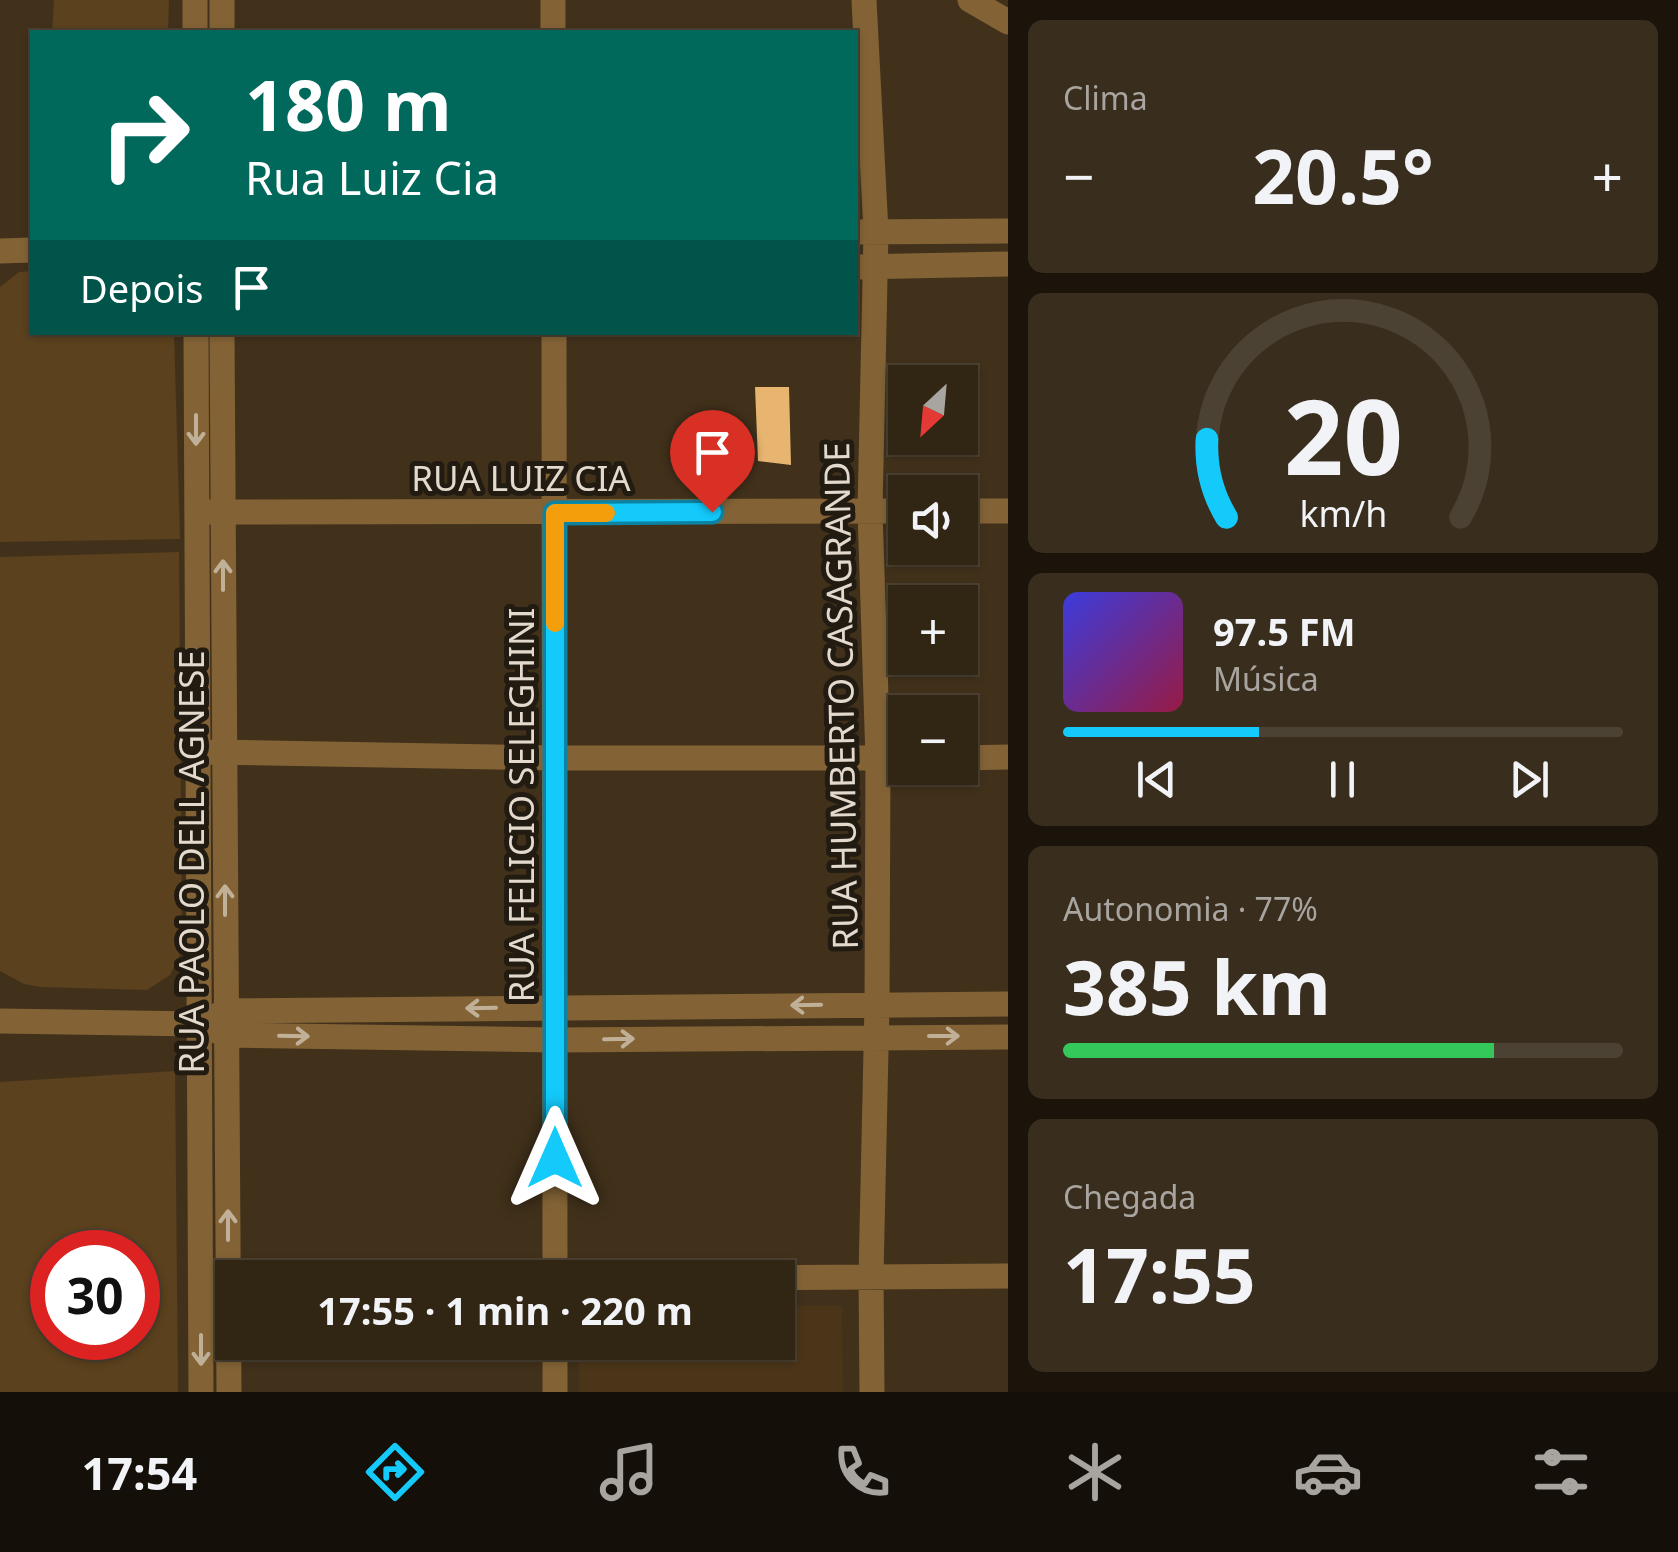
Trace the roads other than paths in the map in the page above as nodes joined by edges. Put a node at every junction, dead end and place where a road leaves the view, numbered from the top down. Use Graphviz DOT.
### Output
graph roads {
  1 [pos="196,0"];
  2 [pos="222,0"];
  3 [pos="553,0"];
  4 [pos="864,0"];
  5 [pos="970,0"];
  6 [pos="1008,22"];
  7 [pos="196,30"];
  8 [pos="222,30"];
  9 [pos="553,30"];
  10 [pos="1008,231"];
  11 [pos="866,232"];
  12 [pos="30,250"];
  13 [pos="0,251"];
  14 [pos="1008,264"];
  15 [pos="865,267"];
  16 [pos="196,335"];
  17 [pos="222,335"];
  18 [pos="554,335"];
  19 [pos="870,511"];
  20 [pos="888,511"];
  21 [pos="978,511"];
  22 [pos="1008,511"];
  23 [pos="210,512"];
  24 [pos="555,513"];
  25 [pos="198,752"];
  26 [pos="225,752"];
  27 [pos="1008,757"];
  28 [pos="556,758"];
  29 [pos="978,758"];
  30 [pos="878,759"];
  31 [pos="888,759"];
  32 [pos="1008,1004"];
  33 [pos="878,1005"];
  34 [pos="554,1008"];
  35 [pos="0,1022"];
  36 [pos="226,1023"];
  37 [pos="199,1024"];
  38 [pos="877,1036"];
  39 [pos="1008,1036"];
  40 [pos="556,1040"];
  41 [pos="230,1260"];
  42 [pos="555,1260"];
  43 [pos="871,1276"];
  44 [pos="1008,1276"];
  45 [pos="795,1277"];
  46 [pos="200,1282"];
  47 [pos="215,1282"];
  48 [pos="229,1360"];
  49 [pos="555,1360"];
  50 [pos="201,1392"];
  51 [pos="229,1392"];
  52 [pos="555,1392"];
  53 [pos="872,1392"];
  1 -- 7 [label="street"];
  2 -- 8 [label="street"];
  3 -- 9 [label="street"];
  4 -- 11 [label="street, RUA HUMBERTO CASAGRANDE"];
  5 -- 6 [label="street"];
  10 -- 11 [label="street"];
  11 -- 15 [label="street, RUA HUMBERTO CASAGRANDE"];
  12 -- 13 [label="street"];
  14 -- 15 [label="street"];
  15 -- 19 [label="street, RUA HUMBERTO CASAGRANDE"];
  16 -- 23 [label="street, RUA PAOLO DELL AGNESE, one-way"];
  17 -- 23 [label="street, RUA PAOLO DELL AGNESE"];
  18 -- 24 [label="street, RUA FELICIO SELEGHINI"];
  19 -- 20 [label="street, RUA LUIZ CIA"];
  19 -- 24 [label="street, RUA LUIZ CIA"];
  19 -- 30 [label="street, RUA HUMBERTO CASAGRANDE"];
  21 -- 22 [label="street"];
  23 -- 24 [label="street, RUA LUIZ CIA"];
  23 -- 25 [label="street, RUA PAOLO DELL AGNESE"];
  26 -- 23 [label="street, RUA PAOLO DELL AGNESE, one-way"];
  24 -- 28 [label="street, RUA FELICIO SELEGHINI"];
  25 -- 26 [label="street"];
  25 -- 37 [label="street, RUA PAOLO DELL AGNESE"];
  26 -- 28 [label="street"];
  36 -- 26 [label="street, RUA PAOLO DELL AGNESE, one-way"];
  27 -- 29 [label="street"];
  28 -- 30 [label="street"];
  28 -- 34 [label="street, RUA FELICIO SELEGHINI"];
  30 -- 31 [label="street"];
  30 -- 33 [label="street, RUA HUMBERTO CASAGRANDE"];
  32 -- 33 [label="street"];
  33 -- 34 [label="street, one-way"];
  33 -- 38 [label="street, RUA HUMBERTO CASAGRANDE"];
  34 -- 36 [label="street, one-way"];
  34 -- 40 [label="street, RUA FELICIO SELEGHINI"];
  35 -- 37 [label="street"];
  36 -- 37 [label="street"];
  36 -- 40 [label="street, one-way"];
  41 -- 36 [label="street, RUA PAOLO DELL AGNESE, one-way"];
  37 -- 46 [label="street, RUA PAOLO DELL AGNESE"];
  38 -- 39 [label="street, one-way"];
  40 -- 38 [label="street, one-way"];
  38 -- 43 [label="street, RUA HUMBERTO CASAGRANDE"];
  40 -- 42 [label="street, RUA FELICIO SELEGHINI"];
  43 -- 44 [label="street"];
  43 -- 45 [label="street"];
  43 -- 53 [label="street, RUA HUMBERTO CASAGRANDE"];
  46 -- 47 [label="street"];
  46 -- 50 [label="street, RUA PAOLO DELL AGNESE, one-way"];
  48 -- 51 [label="street, RUA PAOLO DELL AGNESE"];
  49 -- 52 [label="street"];
}
